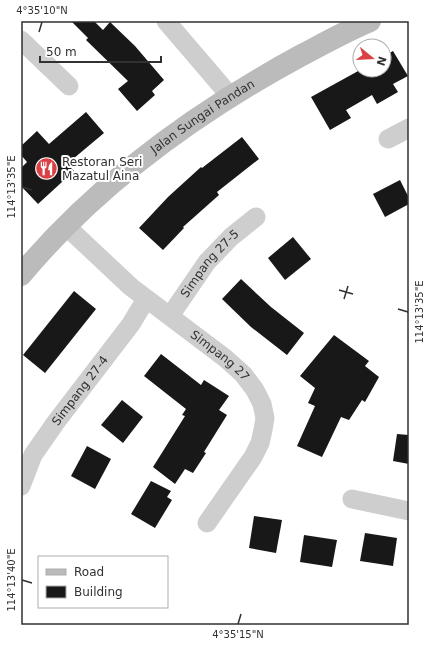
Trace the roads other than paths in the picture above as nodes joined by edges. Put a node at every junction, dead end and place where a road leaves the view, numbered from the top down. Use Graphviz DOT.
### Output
graph roads {
  1 [pos="166,21"];
  2 [pos="370,21"];
  3 [pos="21,40"];
  4 [pos="69,86"];
  5 [pos="231,97"];
  6 [pos="409,128"];
  7 [pos="388,139"];
  8 [pos="256,218"];
  9 [pos="67,226"];
  10 [pos="21,275"];
  11 [pos="146,299"];
  12 [pos="170,316"];
  13 [pos="21,486"];
  14 [pos="352,499"];
  15 [pos="409,511"];
  16 [pos="207,523"];
  1 -- 5 [label="street"];
  2 -- 5 [label="street, Jalan Sungai Pandan"];
  3 -- 4 [label="street"];
  5 -- 9 [label="street, Jalan Sungai Pandan"];
  6 -- 7 [label="street"];
  8 -- 12 [label="street, Simpang 27-5"];
  9 -- 10 [label="street, Jalan Sungai Pandan"];
  9 -- 11 [label="street, Simpang 27"];
  11 -- 12 [label="street, Simpang 27"];
  11 -- 13 [label="street, Simpang 27-4"];
  12 -- 16 [label="street, Simpang 27"];
  14 -- 15 [label="street"];
}
